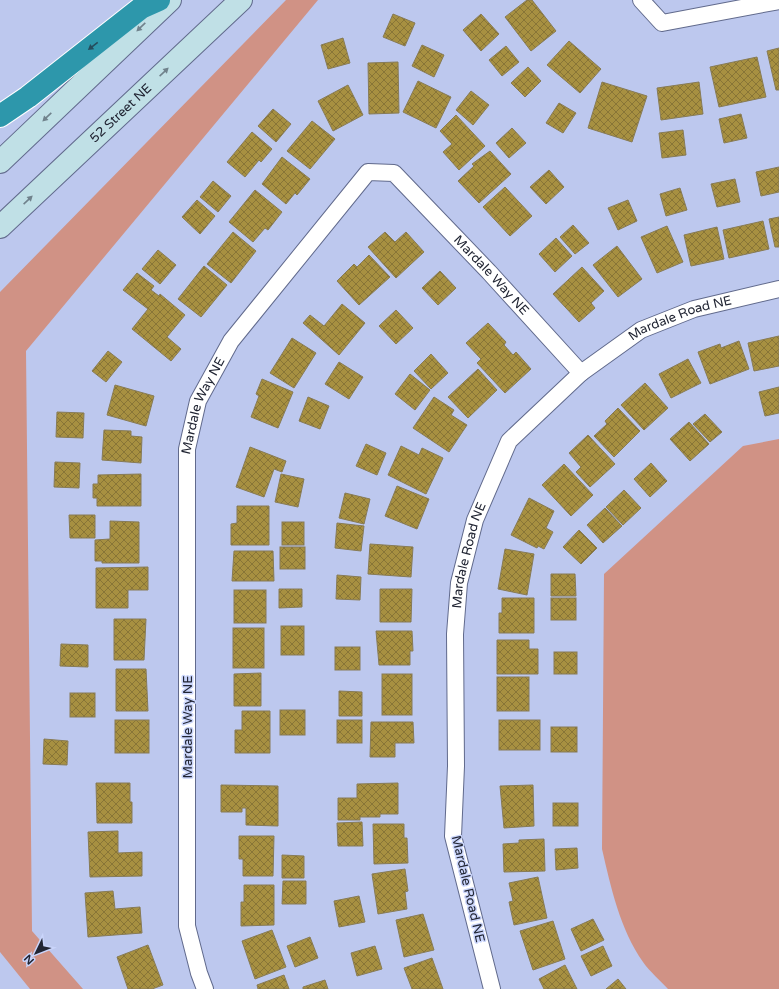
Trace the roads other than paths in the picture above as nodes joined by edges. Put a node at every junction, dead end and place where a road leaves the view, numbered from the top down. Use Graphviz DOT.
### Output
graph roads {
  1 [pos="159,0"];
  2 [pos="170,0"];
  3 [pos="241,0"];
  4 [pos="641,0"];
  5 [pos="779,1"];
  6 [pos="0,116"];
  7 [pos="0,162"];
  8 [pos="0,226"];
  9 [pos="779,289"];
  10 [pos="581,373"];
  11 [pos="205,989"];
  12 [pos="492,989"];
  1 -- 6 [label="highway, one-way"];
  2 -- 7 [label="main road, one-way"];
  8 -- 3 [label="main road, 52 Street NE, one-way"];
  4 -- 5 [label="street"];
  9 -- 10 [label="street, Mardale Road NE"];
  10 -- 11 [label="street, Mardale Way NE"];
  10 -- 12 [label="street, Mardale Road NE"];
}
